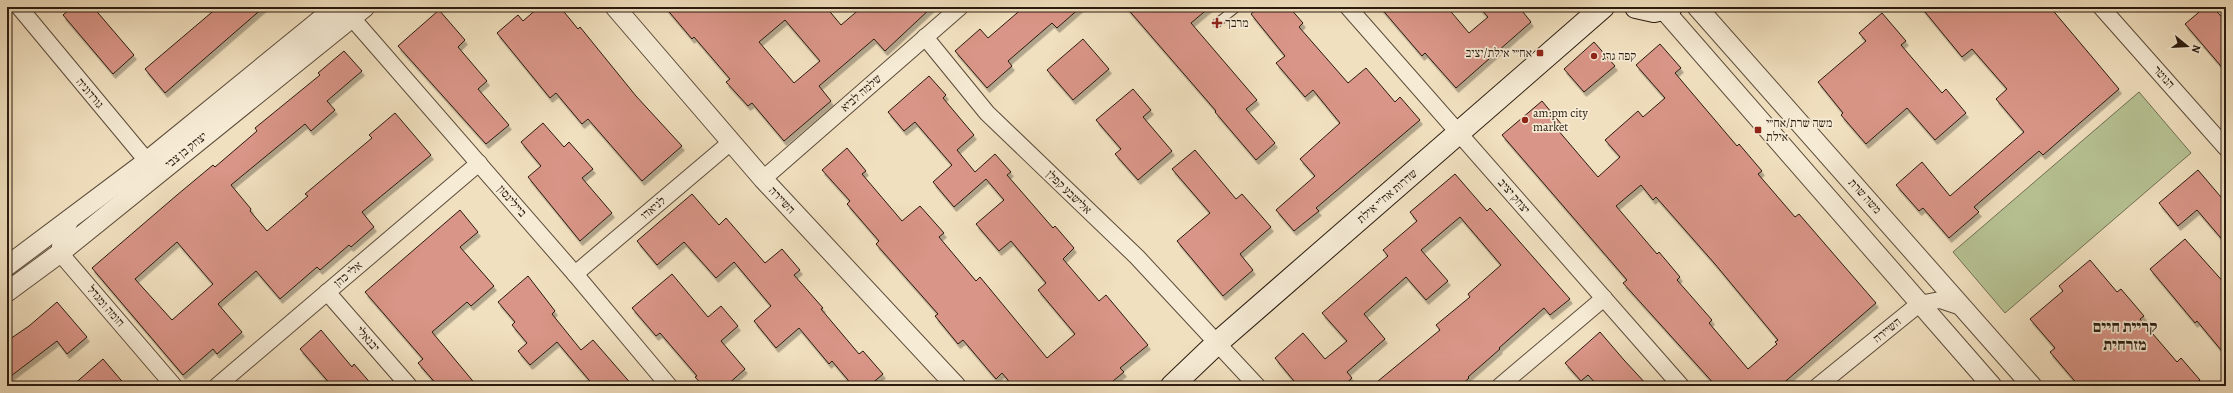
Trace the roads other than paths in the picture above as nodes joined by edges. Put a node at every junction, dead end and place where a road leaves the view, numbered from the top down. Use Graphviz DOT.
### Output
graph roads {
  1 [pos="19,7"];
  2 [pos="336,7"];
  3 [pos="615,7"];
  4 [pos="960,7"];
  5 [pos="1237,7"];
  6 [pos="1348,7"];
  7 [pos="1603,7"];
  8 [pos="1636,7"];
  9 [pos="1697,7"];
  10 [pos="2101,7"];
  11 [pos="1668,8"];
  12 [pos="358,12"];
  13 [pos="1217,23"];
  14 [pos="925,37"];
  15 [pos="1459,133"];
  16 [pos="731,142"];
  17 [pos="2226,148"];
  18 [pos="147,161"];
  19 [pos="479,163"];
  20 [pos="170,164"];
  21 [pos="763,179"];
  22 [pos="70,221"];
  23 [pos="60,253"];
  24 [pos="7,266"];
  25 [pos="576,274"];
  26 [pos="7,292"];
  27 [pos="327,292"];
  28 [pos="1604,298"];
  29 [pos="1919,304"];
  30 [pos="1964,308"];
  31 [pos="1216,344"];
  32 [pos="174,386"];
  33 [pos="217,386"];
  34 [pos="408,386"];
  35 [pos="669,386"];
  36 [pos="956,386"];
  37 [pos="1172,386"];
  38 [pos="1257,386"];
  39 [pos="1500,386"];
  40 [pos="1680,386"];
  41 [pos="1818,386"];
  42 [pos="1992,386"];
  43 [pos="2032,386"];
  1 -- 18 [label="street, גורדוניה"];
  2 -- 18 [label="street, יצחק בן צבי"];
  3 -- 16 [label="street, השיירה"];
  4 -- 14 [label="street, שלמה לביא"];
  5 -- 13 [label="lane"];
  6 -- 15 [label="street, יצחק יציב"];
  7 -- 15 [label="main road, שדרות אח\"י אילת"];
  8 -- 11 [label="main road"];
  9 -- 30 [label="street, משה שרת"];
  10 -- 17 [label="street, הנוטר"];
  11 -- 29 [label="street"];
  12 -- 19 [label="street, ביילינסון"];
  12 -- 20 [label="street, יצחק בן צבי"];
  14 -- 21 [label="street, שלמה לביא"];
  14 -- 31 [label="street, אלישבע קפלן"];
  15 -- 28 [label="street, יצחק יציב"];
  15 -- 31 [label="main road, שדרות אח\"י אילת"];
  16 -- 21 [label="street, השיירה"];
  16 -- 25 [label="street, לניאדו"];
  18 -- 20 [label="street"];
  18 -- 22 [label="street, יצחק בן צבי"];
  19 -- 25 [label="street, ביילינסון"];
  19 -- 27 [label="street, אלי כהן"];
  20 -- 23 [label="street, יצחק בן צבי"];
  21 -- 36 [label="street, השיירה"];
  22 -- 23 [label="street"];
  22 -- 24 [label="street, יצחק בן צבי"];
  23 -- 26 [label="street, יצחק בן צבי"];
  23 -- 32 [label="street, חומה ומגדל"];
  25 -- 35 [label="street, ביילינסון"];
  27 -- 33 [label="street, אלי כהן"];
  27 -- 34 [label="street, יבנאלי"];
  28 -- 39 [label="street"];
  28 -- 40 [label="street, יצחק יציב"];
  29 -- 30 [label="street, השיירה"];
  29 -- 41 [label="street, השיירה"];
  29 -- 42 [label="street"];
  30 -- 43 [label="street, משה שרת"];
  31 -- 37 [label="main road, שדרות אח\"י אילת"];
  31 -- 38 [label="street, אלישבע קפלן"];
}
